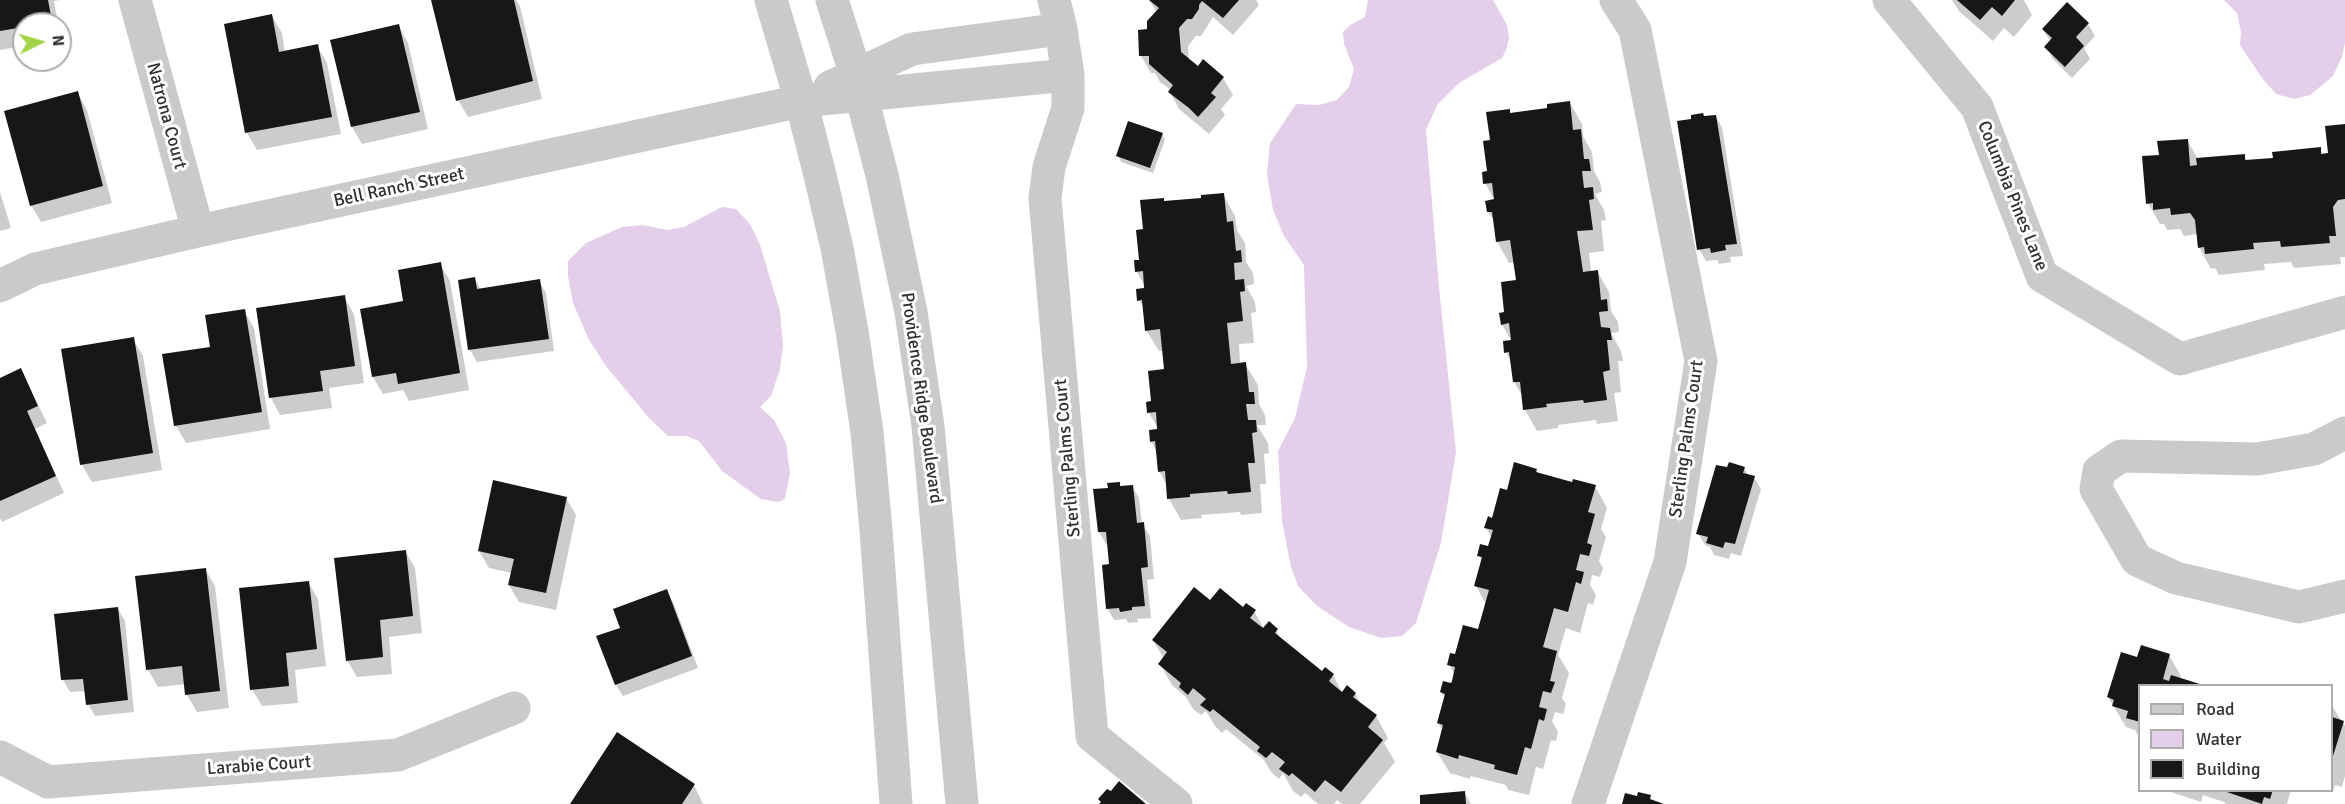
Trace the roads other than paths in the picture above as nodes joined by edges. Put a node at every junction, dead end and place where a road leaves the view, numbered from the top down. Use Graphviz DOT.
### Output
graph roads {
  1 [pos="135,0"];
  2 [pos="771,0"];
  3 [pos="832,0"];
  4 [pos="1616,0"];
  5 [pos="1889,0"];
  6 [pos="1058,15"];
  7 [pos="1068,75"];
  8 [pos="858,85"];
  9 [pos="801,101"];
  10 [pos="198,231"];
  11 [pos="0,286"];
  12 [pos="2344,315"];
  13 [pos="2345,433"];
  14 [pos="2345,596"];
  15 [pos="514,708"];
  16 [pos="0,757"];
  17 [pos="896,804"];
  18 [pos="962,804"];
  19 [pos="1176,804"];
  20 [pos="1588,804"];
  1 -- 10 [label="street, Natrona Court"];
  2 -- 9 [label="street"];
  3 -- 8 [label="street, Providence Ridge Boulevard"];
  4 -- 20 [label="street, Sterling Palms Court"];
  5 -- 12 [label="street, Columbia Pines Lane"];
  6 -- 7 [label="street, Sterling Palms Court"];
  6 -- 8 [label="street, Sterling Palms Court"];
  7 -- 8 [label="street, Sterling Palms Court"];
  7 -- 19 [label="street, Sterling Palms Court"];
  8 -- 9 [label="street, Sterling Palms Court"];
  8 -- 18 [label="street, Providence Ridge Boulevard"];
  9 -- 10 [label="street, Bell Ranch Street"];
  9 -- 17 [label="street"];
  10 -- 11 [label="street, Bell Ranch Street"];
  13 -- 14 [label="street"];
  15 -- 16 [label="street, Larabie Court"];
}
